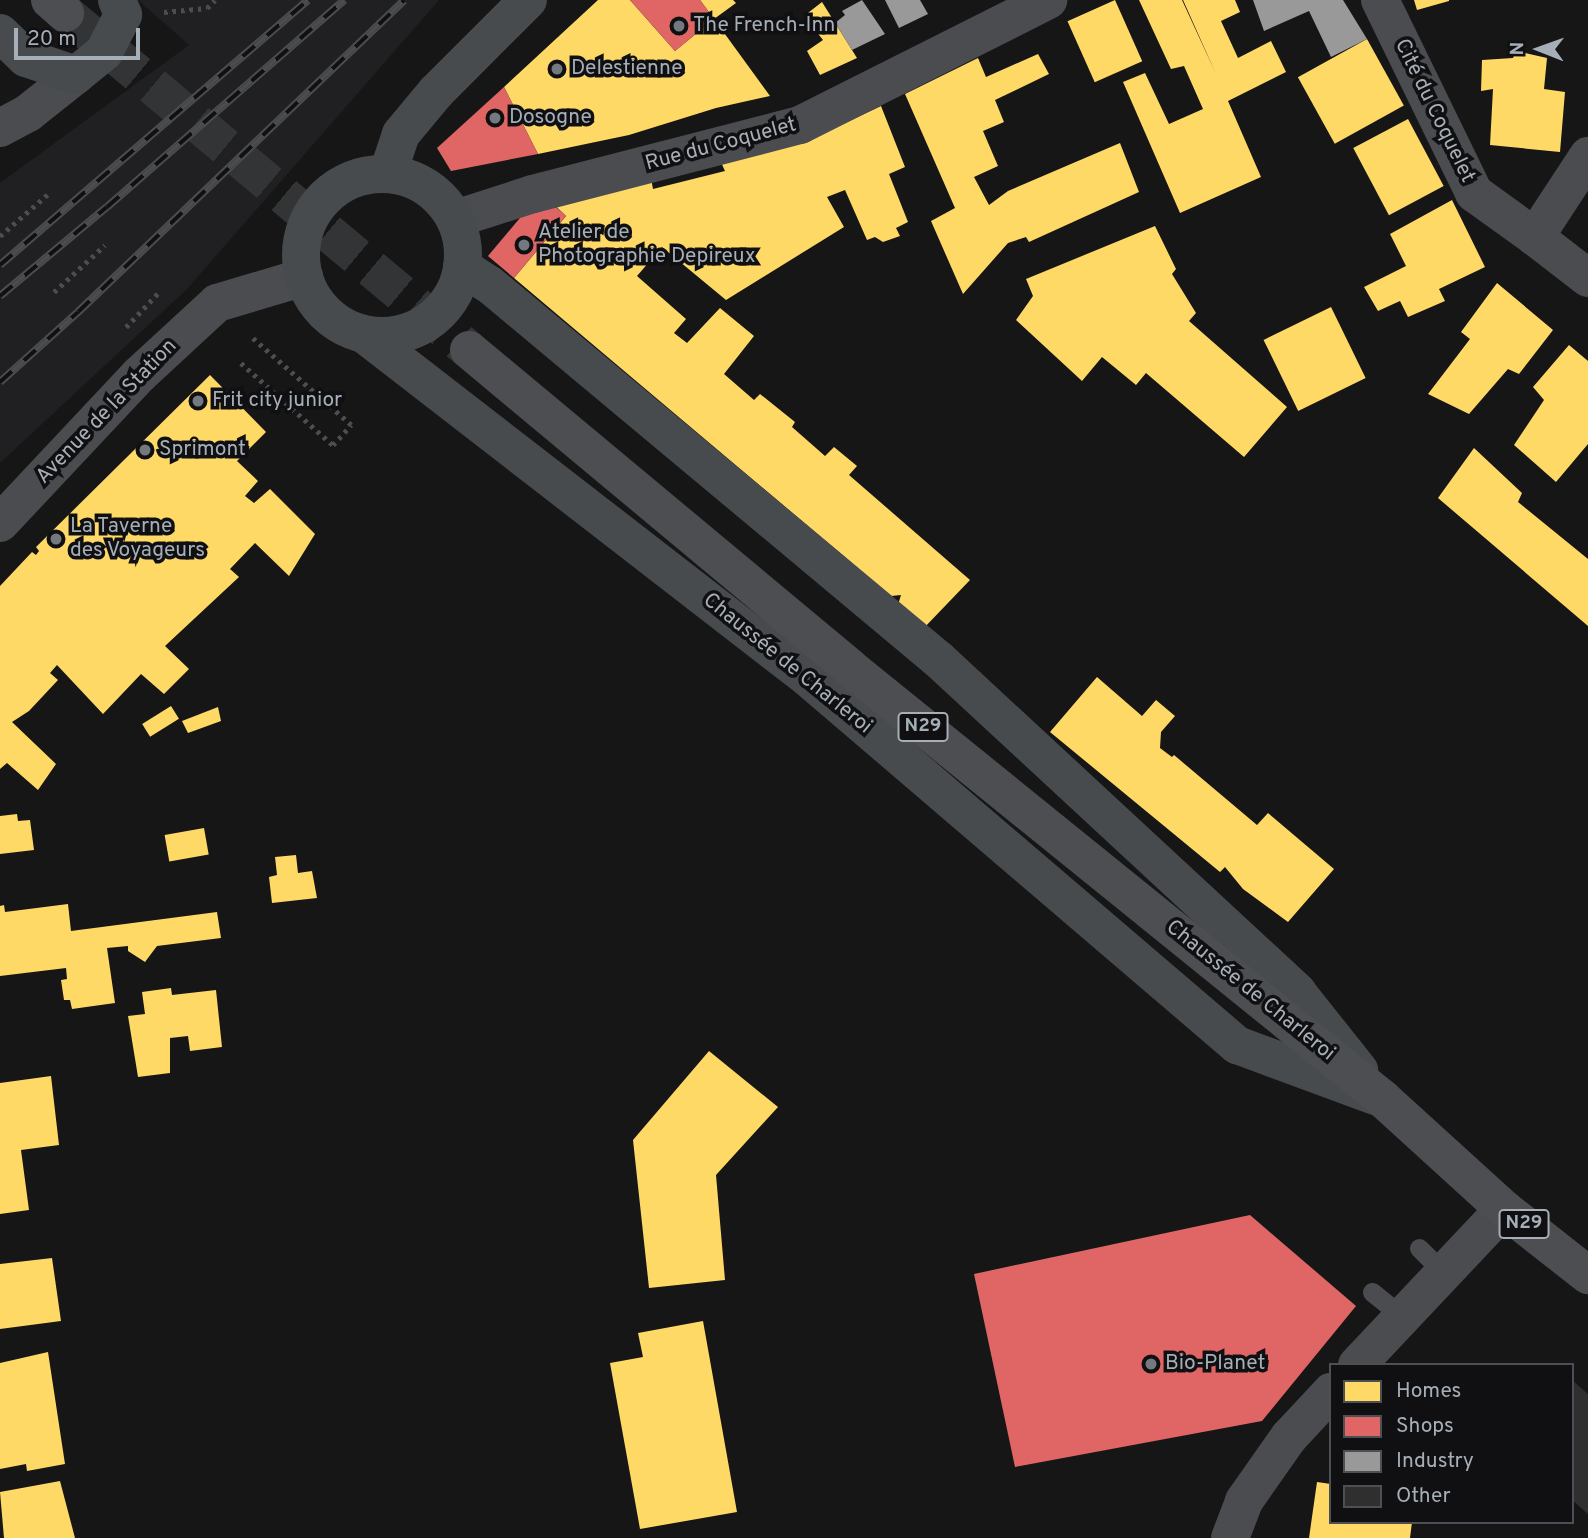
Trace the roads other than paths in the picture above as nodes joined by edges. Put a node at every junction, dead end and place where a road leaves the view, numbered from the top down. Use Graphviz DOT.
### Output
graph roads {
  1 [pos="528,0"];
  2 [pos="1048,0"];
  3 [pos="1380,0"];
  4 [pos="120,8"];
  5 [pos="0,33"];
  6 [pos="76,75"];
  7 [pos="0,128"];
  8 [pos="1588,156"];
  9 [pos="388,173"];
  10 [pos="455,219"];
  11 [pos="1535,237"];
  12 [pos="462,267"];
  13 [pos="304,277"];
  14 [pos="1588,278"];
  15 [pos="365,335"];
  16 [pos="469,350"];
  17 [pos="0,523"];
  18 [pos="1383,1099"];
  19 [pos="1504,1209"];
  20 [pos="1588,1275"];
  21 [pos="1371,1292"];
  22 [pos="1402,1316"];
  23 [pos="1359,1363"];
  24 [pos="1329,1394"];
  25 [pos="1230,1538"];
  1 -- 9 [label="street"];
  2 -- 10 [label="street, Rue du Coquelet"];
  3 -- 11 [label="street, Cité du Coquelet"];
  4 -- 6 [label="street"];
  5 -- 6 [label="street"];
  6 -- 7 [label="street"];
  8 -- 11 [label="street"];
  9 -- 10 [label="street"];
  9 -- 13 [label="street"];
  10 -- 12 [label="street"];
  11 -- 14 [label="street, Cité du Coquelet"];
  12 -- 15 [label="street"];
  12 -- 18 [label="street, Chaussée de Charleroi / N29"];
  13 -- 15 [label="street"];
  13 -- 17 [label="street, Avenue de la Station"];
  15 -- 18 [label="street, Chaussée de Charleroi / N29"];
  16 -- 18 [label="main road, Chaussée de Charleroi / N29"];
  18 -- 19 [label="main road, Chaussée de Charleroi / N29"];
  19 -- 20 [label="main road, Chaussée de Charleroi / N29"];
  19 -- 22 [label="street"];
  21 -- 22 [label="lane"];
  22 -- 23 [label="street"];
  24 -- 25 [label="street"];
}
